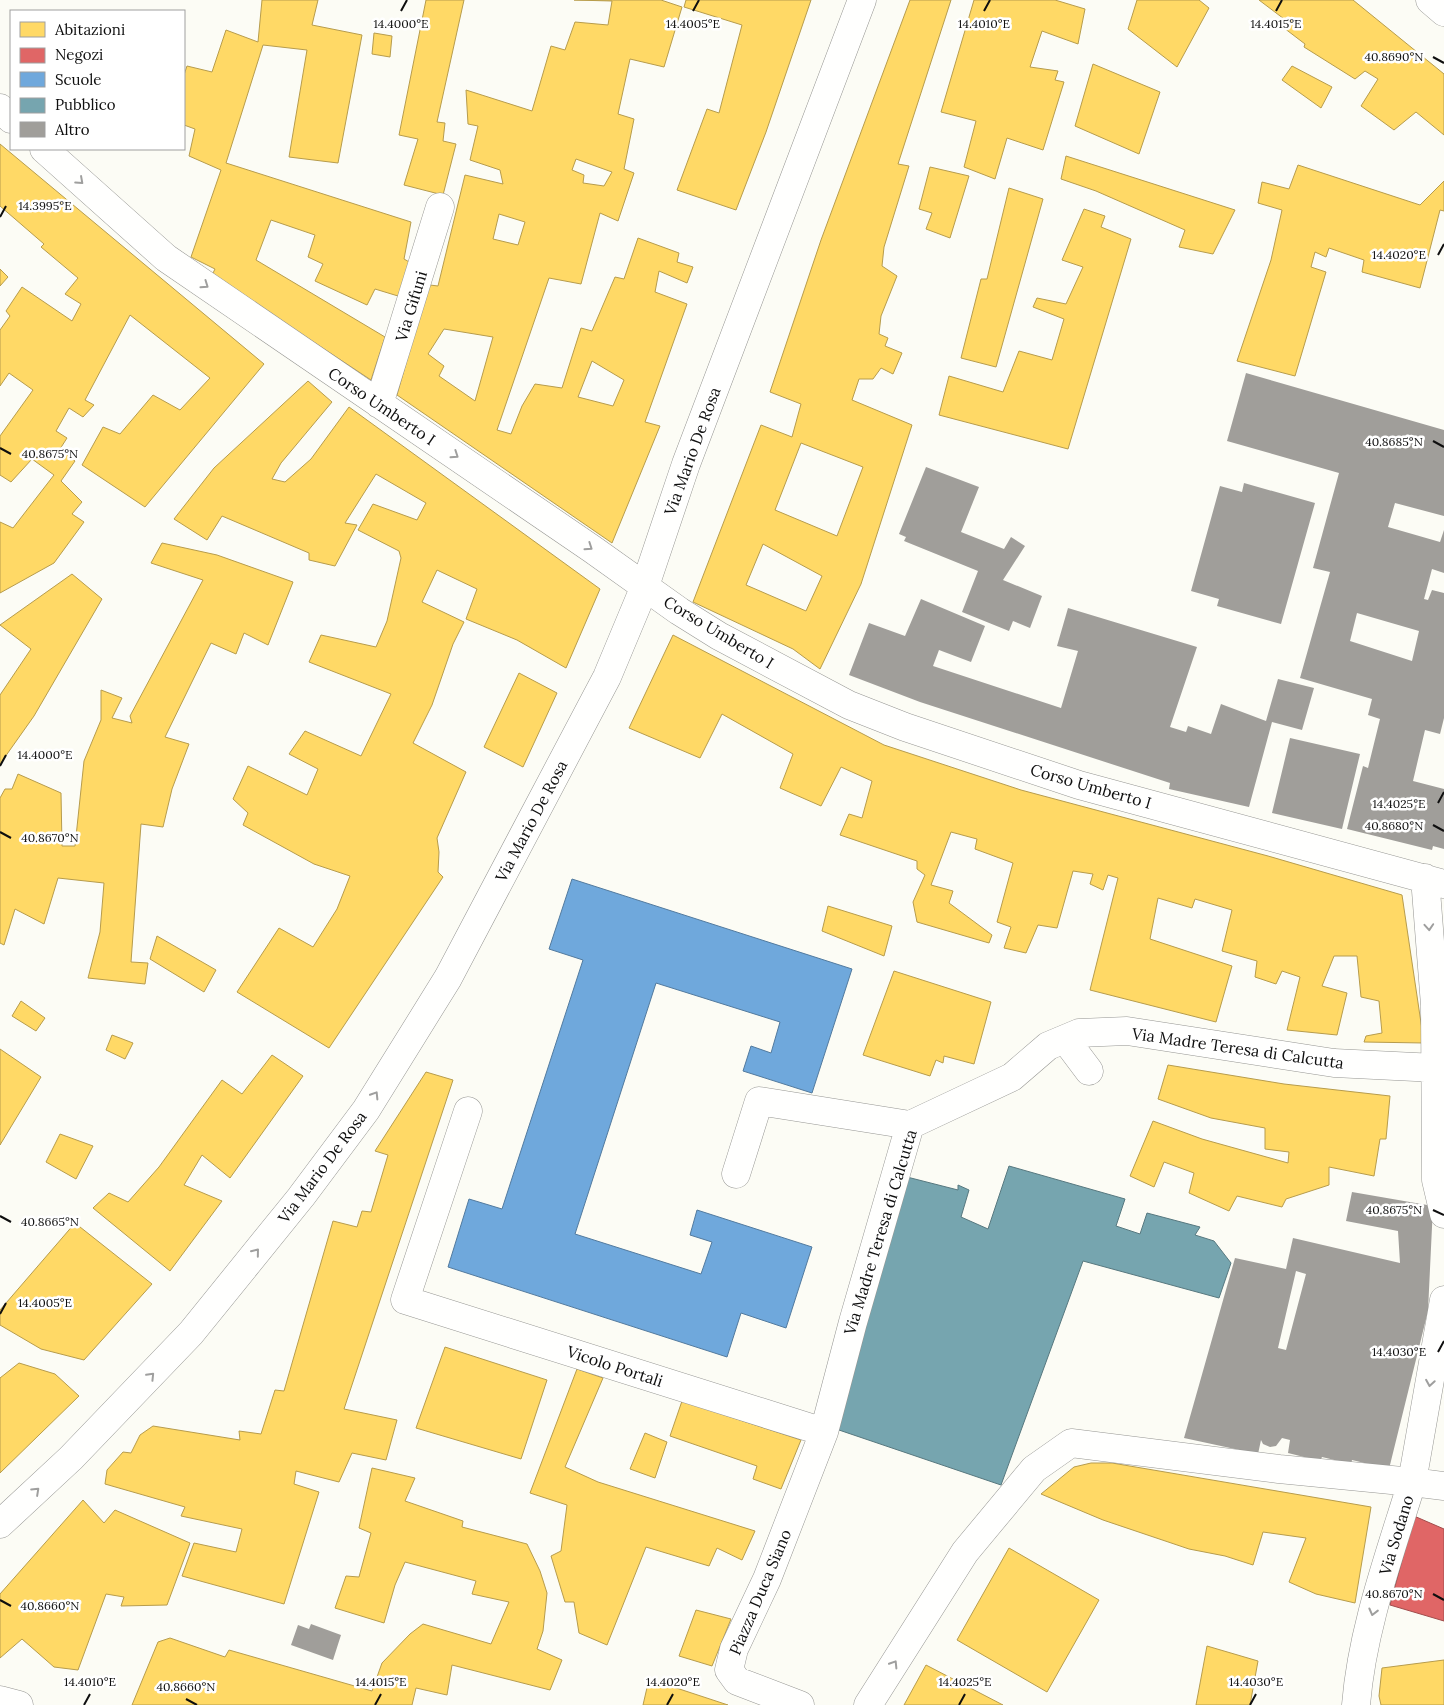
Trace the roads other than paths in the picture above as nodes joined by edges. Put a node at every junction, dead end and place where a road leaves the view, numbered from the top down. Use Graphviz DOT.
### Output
graph roads {
  1 [pos="862,0"];
  2 [pos="1430,0"];
  3 [pos="1444,12"];
  4 [pos="0,108"];
  5 [pos="10,118"];
  6 [pos="45,150"];
  7 [pos="440,207"];
  8 [pos="379,404"];
  9 [pos="645,586"];
  10 [pos="1435,881"];
  11 [pos="1065,1039"];
  12 [pos="1436,1068"];
  13 [pos="1089,1071"];
  14 [pos="468,1111"];
  15 [pos="910,1124"];
  16 [pos="736,1174"];
  17 [pos="1444,1214"];
  18 [pos="1444,1300"];
  19 [pos="824,1432"];
  20 [pos="1412,1482"];
  21 [pos="1444,1486"];
  22 [pos="800,1494"];
  23 [pos="0,1524"];
  24 [pos="0,1700"];
  25 [pos="19,1705"];
  26 [pos="800,1705"];
  27 [pos="868,1705"];
  28 [pos="1356,1705"];
  1 -- 9 [label="street, Via Mario De Rosa"];
  2 -- 3 [label="street"];
  4 -- 5 [label="street"];
  6 -- 8 [label="street, Corso Umberto I, one-way"];
  7 -- 8 [label="street, Via Gifuni"];
  8 -- 9 [label="street, Corso Umberto I, one-way"];
  9 -- 10 [label="street, Corso Umberto I"];
  23 -- 9 [label="street, Via Mario De Rosa, one-way"];
  10 -- 12 [label="street, one-way"];
  11 -- 12 [label="street, Via Madre Teresa di Calcutta"];
  11 -- 13 [label="street"];
  11 -- 15 [label="street, Via Madre Teresa di Calcutta"];
  12 -- 17 [label="street"];
  14 -- 19 [label="street, Vicolo Portali"];
  15 -- 16 [label="street"];
  15 -- 19 [label="street, Via Madre Teresa di Calcutta"];
  18 -- 20 [label="street, Via Sodano, one-way"];
  19 -- 22 [label="street, Via Madre Teresa di Calcutta"];
  20 -- 21 [label="street"];
  27 -- 20 [label="street, one-way"];
  20 -- 28 [label="street, Via Sodano, one-way"];
  22 -- 26 [label="street, Piazza Duca Siano"];
  24 -- 25 [label="street"];
}
